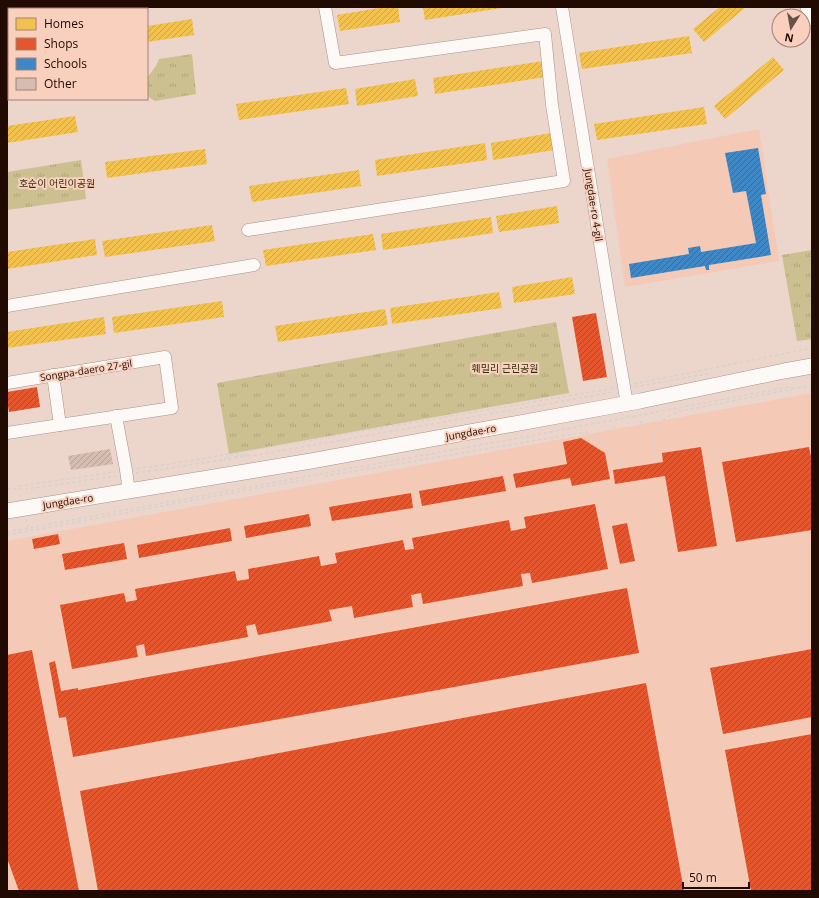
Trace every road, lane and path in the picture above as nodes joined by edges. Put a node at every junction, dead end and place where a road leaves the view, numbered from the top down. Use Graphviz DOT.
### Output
graph roads {
  1 [pos="325,7"];
  2 [pos="562,7"];
  3 [pos="808,7"];
  4 [pos="812,18"];
  5 [pos="248,230"];
  6 [pos="254,265"];
  7 [pos="7,306"];
  8 [pos="812,348"];
  9 [pos="812,366"];
  10 [pos="715,372"];
  11 [pos="53,375"];
  12 [pos="7,383"];
  13 [pos="812,386"];
  14 [pos="794,388"];
  15 [pos="625,393"];
  16 [pos="116,416"];
  17 [pos="640,423"];
  18 [pos="60,425"];
  19 [pos="650,426"];
  20 [pos="615,428"];
  21 [pos="7,433"];
  22 [pos="609,433"];
  23 [pos="234,457"];
  24 [pos="655,459"];
  25 [pos="621,466"];
  26 [pos="127,472"];
  27 [pos="325,476"];
  28 [pos="303,480"];
  29 [pos="19,486"];
  30 [pos="7,489"];
  31 [pos="129,492"];
  32 [pos="7,511"];
  33 [pos="7,532"];
  34 [pos="7,535"];
  1 -- 5 [label="street"];
  2 -- 15 [label="street, Jungdae-ro 4-gil"];
  3 -- 4 [label="main road"];
  6 -- 7 [label="street"];
  8 -- 15 [label="path"];
  9 -- 15 [label="main road, Jungdae-ro"];
  10 -- 15 [label="path"];
  11 -- 12 [label="street, Songpa-daero 27-gil"];
  11 -- 16 [label="street, Songpa-daero 27-gil"];
  11 -- 18 [label="street"];
  13 -- 14 [label="path"];
  14 -- 24 [label="path"];
  14 -- 33 [label="path"];
  15 -- 26 [label="path"];
  15 -- 26 [label="path"];
  15 -- 31 [label="main road, Jungdae-ro"];
  16 -- 18 [label="street"];
  16 -- 26 [label="street"];
  17 -- 19 [label="path"];
  18 -- 21 [label="street"];
  20 -- 22 [label="path"];
  23 -- 23 [label="path"];
  25 -- 27 [label="path"];
  26 -- 29 [label="path"];
  26 -- 30 [label="path"];
  26 -- 31 [label="street"];
  28 -- 34 [label="path"];
  31 -- 32 [label="main road, Jungdae-ro"];
}
